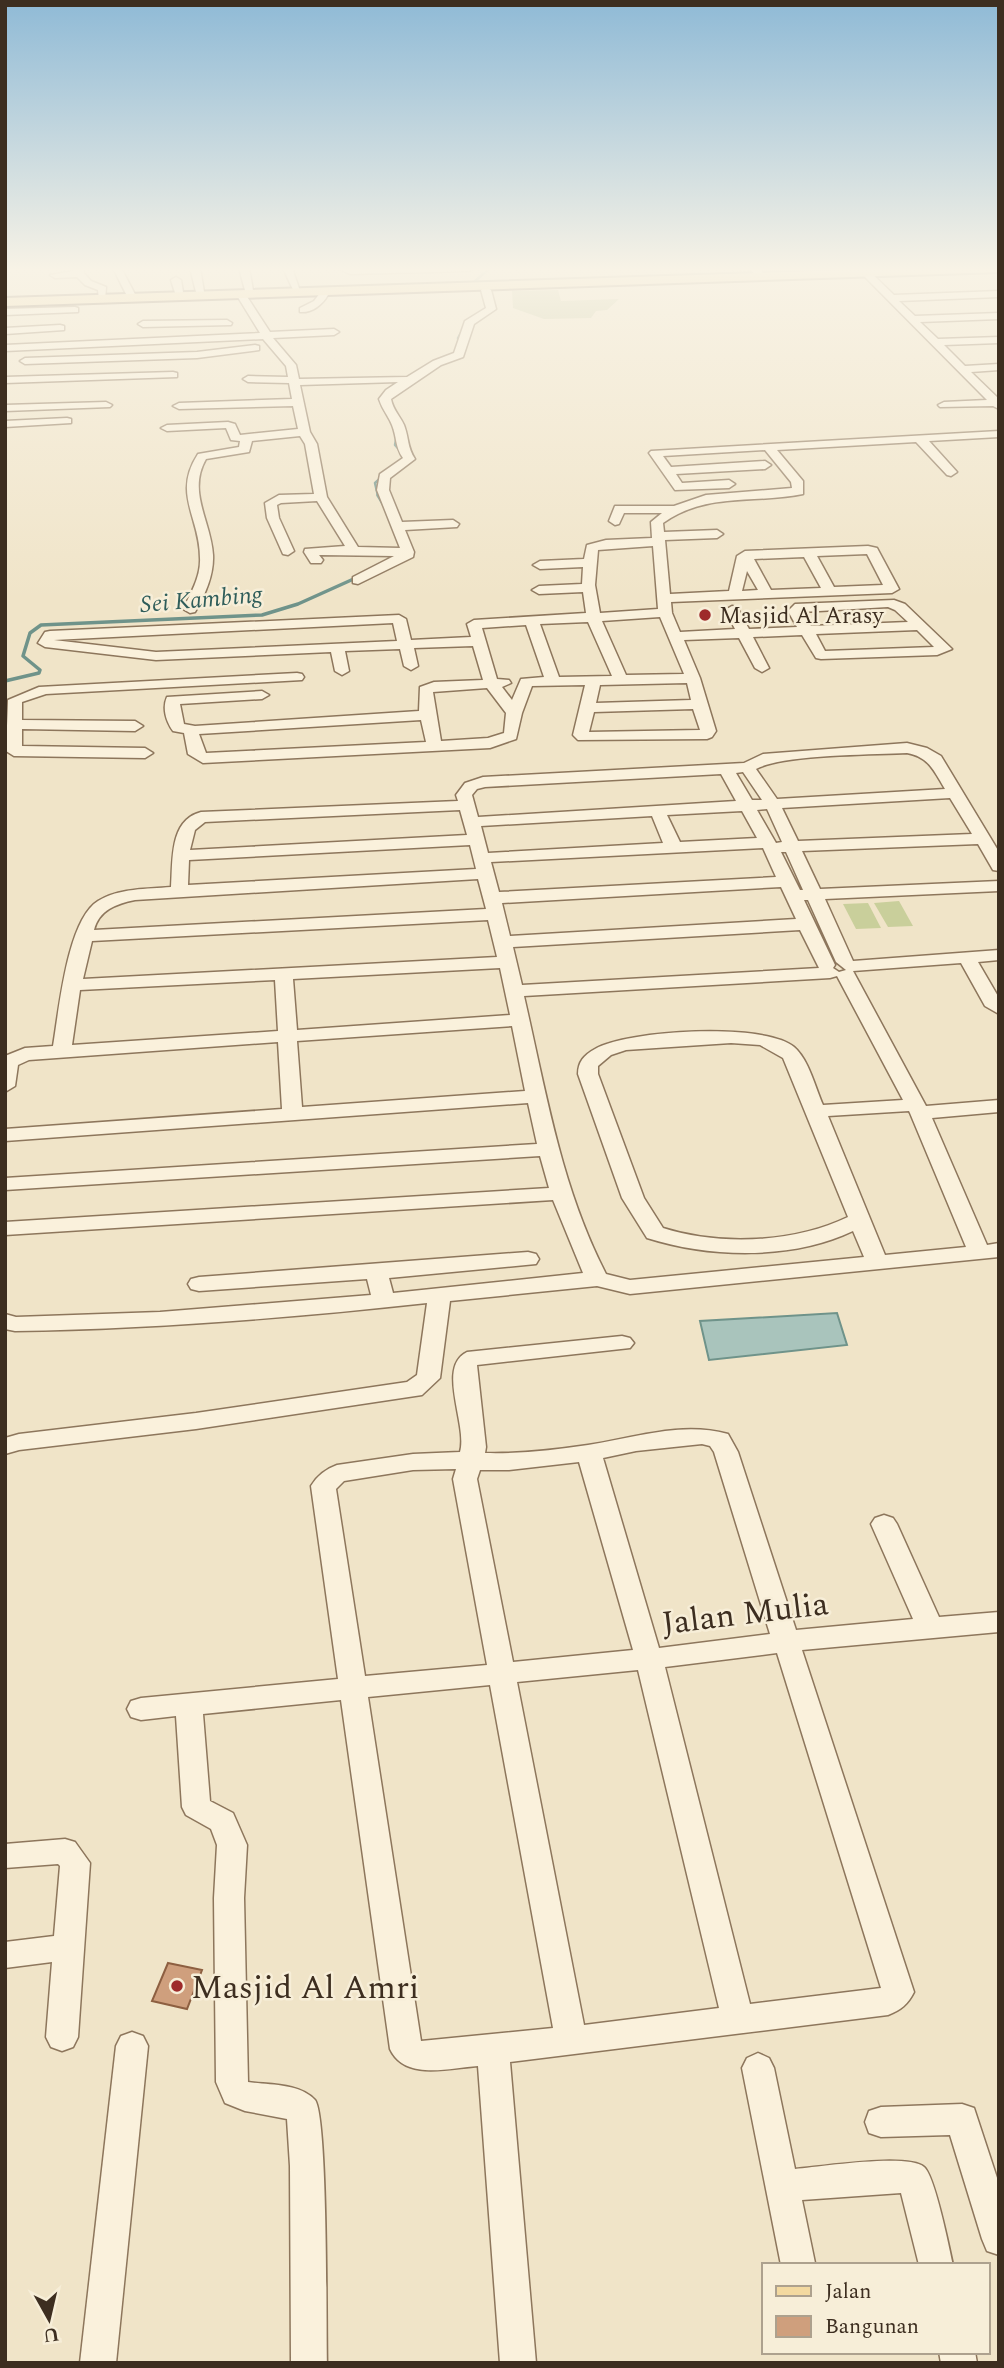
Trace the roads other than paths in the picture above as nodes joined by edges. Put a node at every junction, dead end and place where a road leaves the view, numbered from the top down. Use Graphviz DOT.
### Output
graph roads {
  1 [pos="55,379"];
  2 [pos="248,379"];
  3 [pos="404,379"];
  4 [pos="412,379"];
  5 [pos="971,379"];
  6 [pos="5,380"];
  7 [pos="295,381"];
  8 [pos="299,402"];
  9 [pos="997,404"];
  10 [pos="106,405"];
  11 [pos="179,406"];
  12 [pos="5,408"];
  13 [pos="67,421"];
  14 [pos="5,424"];
  15 [pos="167,428"];
  16 [pos="304,432"];
  17 [pos="999,433"];
  18 [pos="965,436"];
  19 [pos="246,438"];
  20 [pos="919,438"];
  21 [pos="767,446"];
  22 [pos="765,465"];
  23 [pos="668,471"];
  24 [pos="951,472"];
  25 [pos="780,481"];
  26 [pos="321,497"];
  27 [pos="672,509"];
  28 [pos="453,524"];
  29 [pos="399,526"];
  30 [pos="657,533"];
  31 [pos="717,534"];
  32 [pos="353,549"];
  33 [pos="288,551"];
  34 [pos="406,552"];
  35 [pos="808,552"];
  36 [pos="745,555"];
  37 [pos="316,560"];
  38 [pos="589,563"];
  39 [pos="540,565"];
  40 [pos="358,580"];
  41 [pos="590,589"];
  42 [pos="539,590"];
  43 [pos="830,592"];
  44 [pos="766,593"];
  45 [pos="734,594"];
  46 [pos="663,597"];
  47 [pos="190,609"];
  48 [pos="732,610"];
  49 [pos="665,613"];
  50 [pos="591,617"];
  51 [pos="532,621"];
  52 [pos="921,626"];
  53 [pos="807,630"];
  54 [pos="743,634"];
  55 [pos="676,636"];
  56 [pos="479,641"];
  57 [pos="406,645"];
  58 [pos="337,648"];
  59 [pos="156,656"];
  60 [pos="411,666"];
  61 [pos="762,668"];
  62 [pos="342,671"];
  63 [pos="297,677"];
  64 [pos="693,678"];
  65 [pos="593,680"];
  66 [pos="621,680"];
  67 [pos="553,681"];
  68 [pos="526,682"];
  69 [pos="155,683"];
  70 [pos="491,683"];
  71 [pos="25,695"];
  72 [pos="262,695"];
  73 [pos="126,696"];
  74 [pos="699,704"];
  75 [pos="588,708"];
  76 [pos="514,713"];
  77 [pos="427,715"];
  78 [pos="15,724"];
  79 [pos="135,726"];
  80 [pos="192,730"];
  81 [pos="435,747"];
  82 [pos="145,753"];
  83 [pos="747,767"];
  84 [pos="726,769"];
  85 [pos="955,793"];
  86 [pos="772,803"];
  87 [pos="747,805"];
  88 [pos="657,810"];
  89 [pos="980,839"];
  90 [pos="476,840"];
  91 [pos="769,845"];
  92 [pos="793,847"];
  93 [pos="674,848"];
  94 [pos="183,855"];
  95 [pos="999,866"];
  96 [pos="999,886"];
  97 [pos="791,889"];
  98 [pos="179,891"];
  99 [pos="815,894"];
  100 [pos="492,906"];
  101 [pos="805,924"];
  102 [pos="84,936"];
  103 [pos="501,942"];
  104 [pos="999,955"];
  105 [pos="965,957"];
  106 [pos="506,962"];
  107 [pos="840,968"];
  108 [pos="284,974"];
  109 [pos="72,985"];
  110 [pos="514,991"];
  111 [pos="999,1008"];
  112 [pos="520,1020"];
  113 [pos="288,1036"];
  114 [pos="62,1050"];
  115 [pos="5,1086"];
  116 [pos="535,1096"];
  117 [pos="999,1106"];
  118 [pos="918,1109"];
  119 [pos="817,1111"];
  120 [pos="292,1114"];
  121 [pos="5,1135"];
  122 [pos="549,1149"];
  123 [pos="5,1184"];
  124 [pos="562,1193"];
  125 [pos="859,1220"];
  126 [pos="5,1229"];
  127 [pos="989,1251"];
  128 [pos="528,1259"];
  129 [pos="877,1262"];
  130 [pos="377,1272"];
  131 [pos="597,1279"];
  132 [pos="200,1284"];
  133 [pos="440,1294"];
  134 [pos="383,1300"];
  135 [pos="5,1321"];
  136 [pos="622,1343"];
  137 [pos="5,1446"];
  138 [pos="589,1453"];
  139 [pos="470,1461"];
  140 [pos="884,1524"];
  141 [pos="999,1622"];
  142 [pos="930,1627"];
  143 [pos="788,1642"];
  144 [pos="649,1659"];
  145 [pos="501,1674"];
  146 [pos="354,1689"];
  147 [pos="189,1705"];
  148 [pos="141,1709"];
  149 [pos="5,1856"];
  150 [pos="68,1947"];
  151 [pos="5,1955"];
  152 [pos="738,2020"];
  153 [pos="62,2037"];
  154 [pos="571,2040"];
  155 [pos="132,2046"];
  156 [pos="493,2050"];
  157 [pos="758,2068"];
  158 [pos="881,2122"];
  159 [pos="782,2186"];
  160 [pos="999,2239"];
  161 [pos="799,2263"];
  162 [pos="935,2263"];
  163 [pos="98,2363"];
  164 [pos="309,2363"];
  165 [pos="518,2363"];
  1 -- 6 [label="street"];
  2 -- 7 [label="street"];
  3 -- 7 [label="street"];
  4 -- 29 [label="street"];
  5 -- 9 [label="street"];
  7 -- 8 [label="street"];
  8 -- 11 [label="street"];
  8 -- 16 [label="street"];
  9 -- 18 [label="street"];
  10 -- 12 [label="street"];
  13 -- 14 [label="street"];
  15 -- 19 [label="street"];
  16 -- 19 [label="street"];
  16 -- 26 [label="street"];
  17 -- 18 [label="street"];
  18 -- 20 [label="street"];
  19 -- 47 [label="street"];
  20 -- 21 [label="street"];
  20 -- 24 [label="street"];
  21 -- 23 [label="street"];
  21 -- 27 [label="street"];
  22 -- 23 [label="street"];
  23 -- 25 [label="street"];
  26 -- 32 [label="street"];
  26 -- 33 [label="street"];
  27 -- 30 [label="street"];
  27 -- 30 [label="street"];
  28 -- 29 [label="street"];
  29 -- 34 [label="street"];
  30 -- 31 [label="street"];
  30 -- 38 [label="street"];
  30 -- 46 [label="street"];
  32 -- 34 [label="street"];
  32 -- 37 [label="street"];
  34 -- 40 [label="street"];
  35 -- 36 [label="street"];
  35 -- 43 [label="street"];
  35 -- 43 [label="street"];
  36 -- 44 [label="street"];
  36 -- 45 [label="street"];
  38 -- 39 [label="street"];
  38 -- 41 [label="street"];
  41 -- 42 [label="street"];
  41 -- 50 [label="street"];
  43 -- 44 [label="street"];
  44 -- 45 [label="street"];
  45 -- 46 [label="street"];
  46 -- 49 [label="street"];
  48 -- 54 [label="street"];
  49 -- 50 [label="street"];
  49 -- 55 [label="street"];
  50 -- 51 [label="street"];
  50 -- 66 [label="street"];
  51 -- 56 [label="street"];
  51 -- 67 [label="street"];
  52 -- 53 [label="street"];
  52 -- 53 [label="street"];
  52 -- 53 [label="street"];
  53 -- 54 [label="street"];
  54 -- 55 [label="street"];
  54 -- 61 [label="street"];
  55 -- 64 [label="street"];
  56 -- 57 [label="street"];
  56 -- 70 [label="street"];
  57 -- 58 [label="street"];
  57 -- 59 [label="street"];
  57 -- 60 [label="street"];
  58 -- 59 [label="street"];
  58 -- 62 [label="street"];
  59 -- 69 [label="street"];
  63 -- 69 [label="street"];
  64 -- 66 [label="street"];
  64 -- 74 [label="street"];
  65 -- 66 [label="street"];
  65 -- 67 [label="street"];
  65 -- 75 [label="street"];
  67 -- 68 [label="street"];
  68 -- 70 [label="street"];
  68 -- 76 [label="street"];
  69 -- 71 [label="street"];
  70 -- 76 [label="street"];
  70 -- 77 [label="street"];
  71 -- 73 [label="street"];
  71 -- 78 [label="street"];
  72 -- 80 [label="street"];
  74 -- 75 [label="street"];
  74 -- 75 [label="street"];
  76 -- 81 [label="street"];
  77 -- 80 [label="street"];
  77 -- 81 [label="street"];
  78 -- 79 [label="street"];
  78 -- 82 [label="street"];
  80 -- 81 [label="street"];
  83 -- 84 [label="street"];
  83 -- 85 [label="street"];
  83 -- 86 [label="street"];
  84 -- 87 [label="street"];
  84 -- 90 [label="street"];
  85 -- 86 [label="street"];
  85 -- 89 [label="street"];
  86 -- 87 [label="street"];
  86 -- 92 [label="street"];
  87 -- 88 [label="street"];
  87 -- 91 [label="street"];
  88 -- 90 [label="street"];
  88 -- 93 [label="street"];
  89 -- 92 [label="street"];
  89 -- 95 [label="street"];
  90 -- 93 [label="street"];
  90 -- 94 [label="street"];
  90 -- 94 [label="street"];
  90 -- 98 [label="street"];
  90 -- 100 [label="street"];
  91 -- 92 [label="street"];
  91 -- 93 [label="street"];
  91 -- 97 [label="street"];
  92 -- 99 [label="street"];
  94 -- 98 [label="street"];
  96 -- 99 [label="street"];
  97 -- 99 [label="street"];
  97 -- 100 [label="street"];
  97 -- 101 [label="street"];
  98 -- 102 [label="street"];
  99 -- 107 [label="street"];
  100 -- 102 [label="street"];
  100 -- 103 [label="street"];
  101 -- 103 [label="street"];
  101 -- 107 [label="street"];
  102 -- 109 [label="street"];
  103 -- 106 [label="street"];
  104 -- 105 [label="street"];
  105 -- 107 [label="street"];
  105 -- 111 [label="street"];
  106 -- 108 [label="street"];
  106 -- 110 [label="street"];
  107 -- 110 [label="street"];
  107 -- 118 [label="street"];
  108 -- 109 [label="street"];
  108 -- 113 [label="street"];
  109 -- 114 [label="street"];
  110 -- 112 [label="street"];
  112 -- 113 [label="street"];
  112 -- 116 [label="street"];
  113 -- 114 [label="street"];
  113 -- 120 [label="street"];
  114 -- 115 [label="street"];
  116 -- 120 [label="street"];
  116 -- 122 [label="street"];
  117 -- 118 [label="street"];
  118 -- 119 [label="street"];
  118 -- 127 [label="street"];
  119 -- 125 [label="street"];
  119 -- 125 [label="street"];
  120 -- 121 [label="street"];
  122 -- 123 [label="street"];
  122 -- 124 [label="street"];
  124 -- 126 [label="street"];
  124 -- 131 [label="street"];
  125 -- 129 [label="street"];
  127 -- 129 [label="street"];
  128 -- 130 [label="street"];
  129 -- 131 [label="street"];
  130 -- 132 [label="street"];
  130 -- 134 [label="street"];
  131 -- 133 [label="street"];
  133 -- 134 [label="street"];
  133 -- 137 [label="street"];
  134 -- 135 [label="street"];
  136 -- 139 [label="street"];
  138 -- 139 [label="street"];
  138 -- 143 [label="street"];
  138 -- 144 [label="street"];
  139 -- 145 [label="street"];
  139 -- 146 [label="street"];
  140 -- 142 [label="street"];
  141 -- 142 [label="street, Jalan Mulia"];
  142 -- 143 [label="street, Jalan Mulia"];
  143 -- 144 [label="street, Jalan Mulia"];
  143 -- 152 [label="street"];
  144 -- 145 [label="street, Jalan Mulia"];
  144 -- 152 [label="street"];
  145 -- 146 [label="street, Jalan Mulia"];
  145 -- 154 [label="street"];
  146 -- 147 [label="street, Jalan Mulia"];
  146 -- 156 [label="street"];
  147 -- 148 [label="street, Jalan Mulia"];
  147 -- 164 [label="street"];
  149 -- 150 [label="street"];
  150 -- 151 [label="street"];
  150 -- 153 [label="street"];
  152 -- 154 [label="street"];
  154 -- 156 [label="street"];
  155 -- 163 [label="street"];
  156 -- 165 [label="street"];
  157 -- 159 [label="street"];
  158 -- 160 [label="street"];
  159 -- 161 [label="street"];
  159 -- 162 [label="street"];
}
